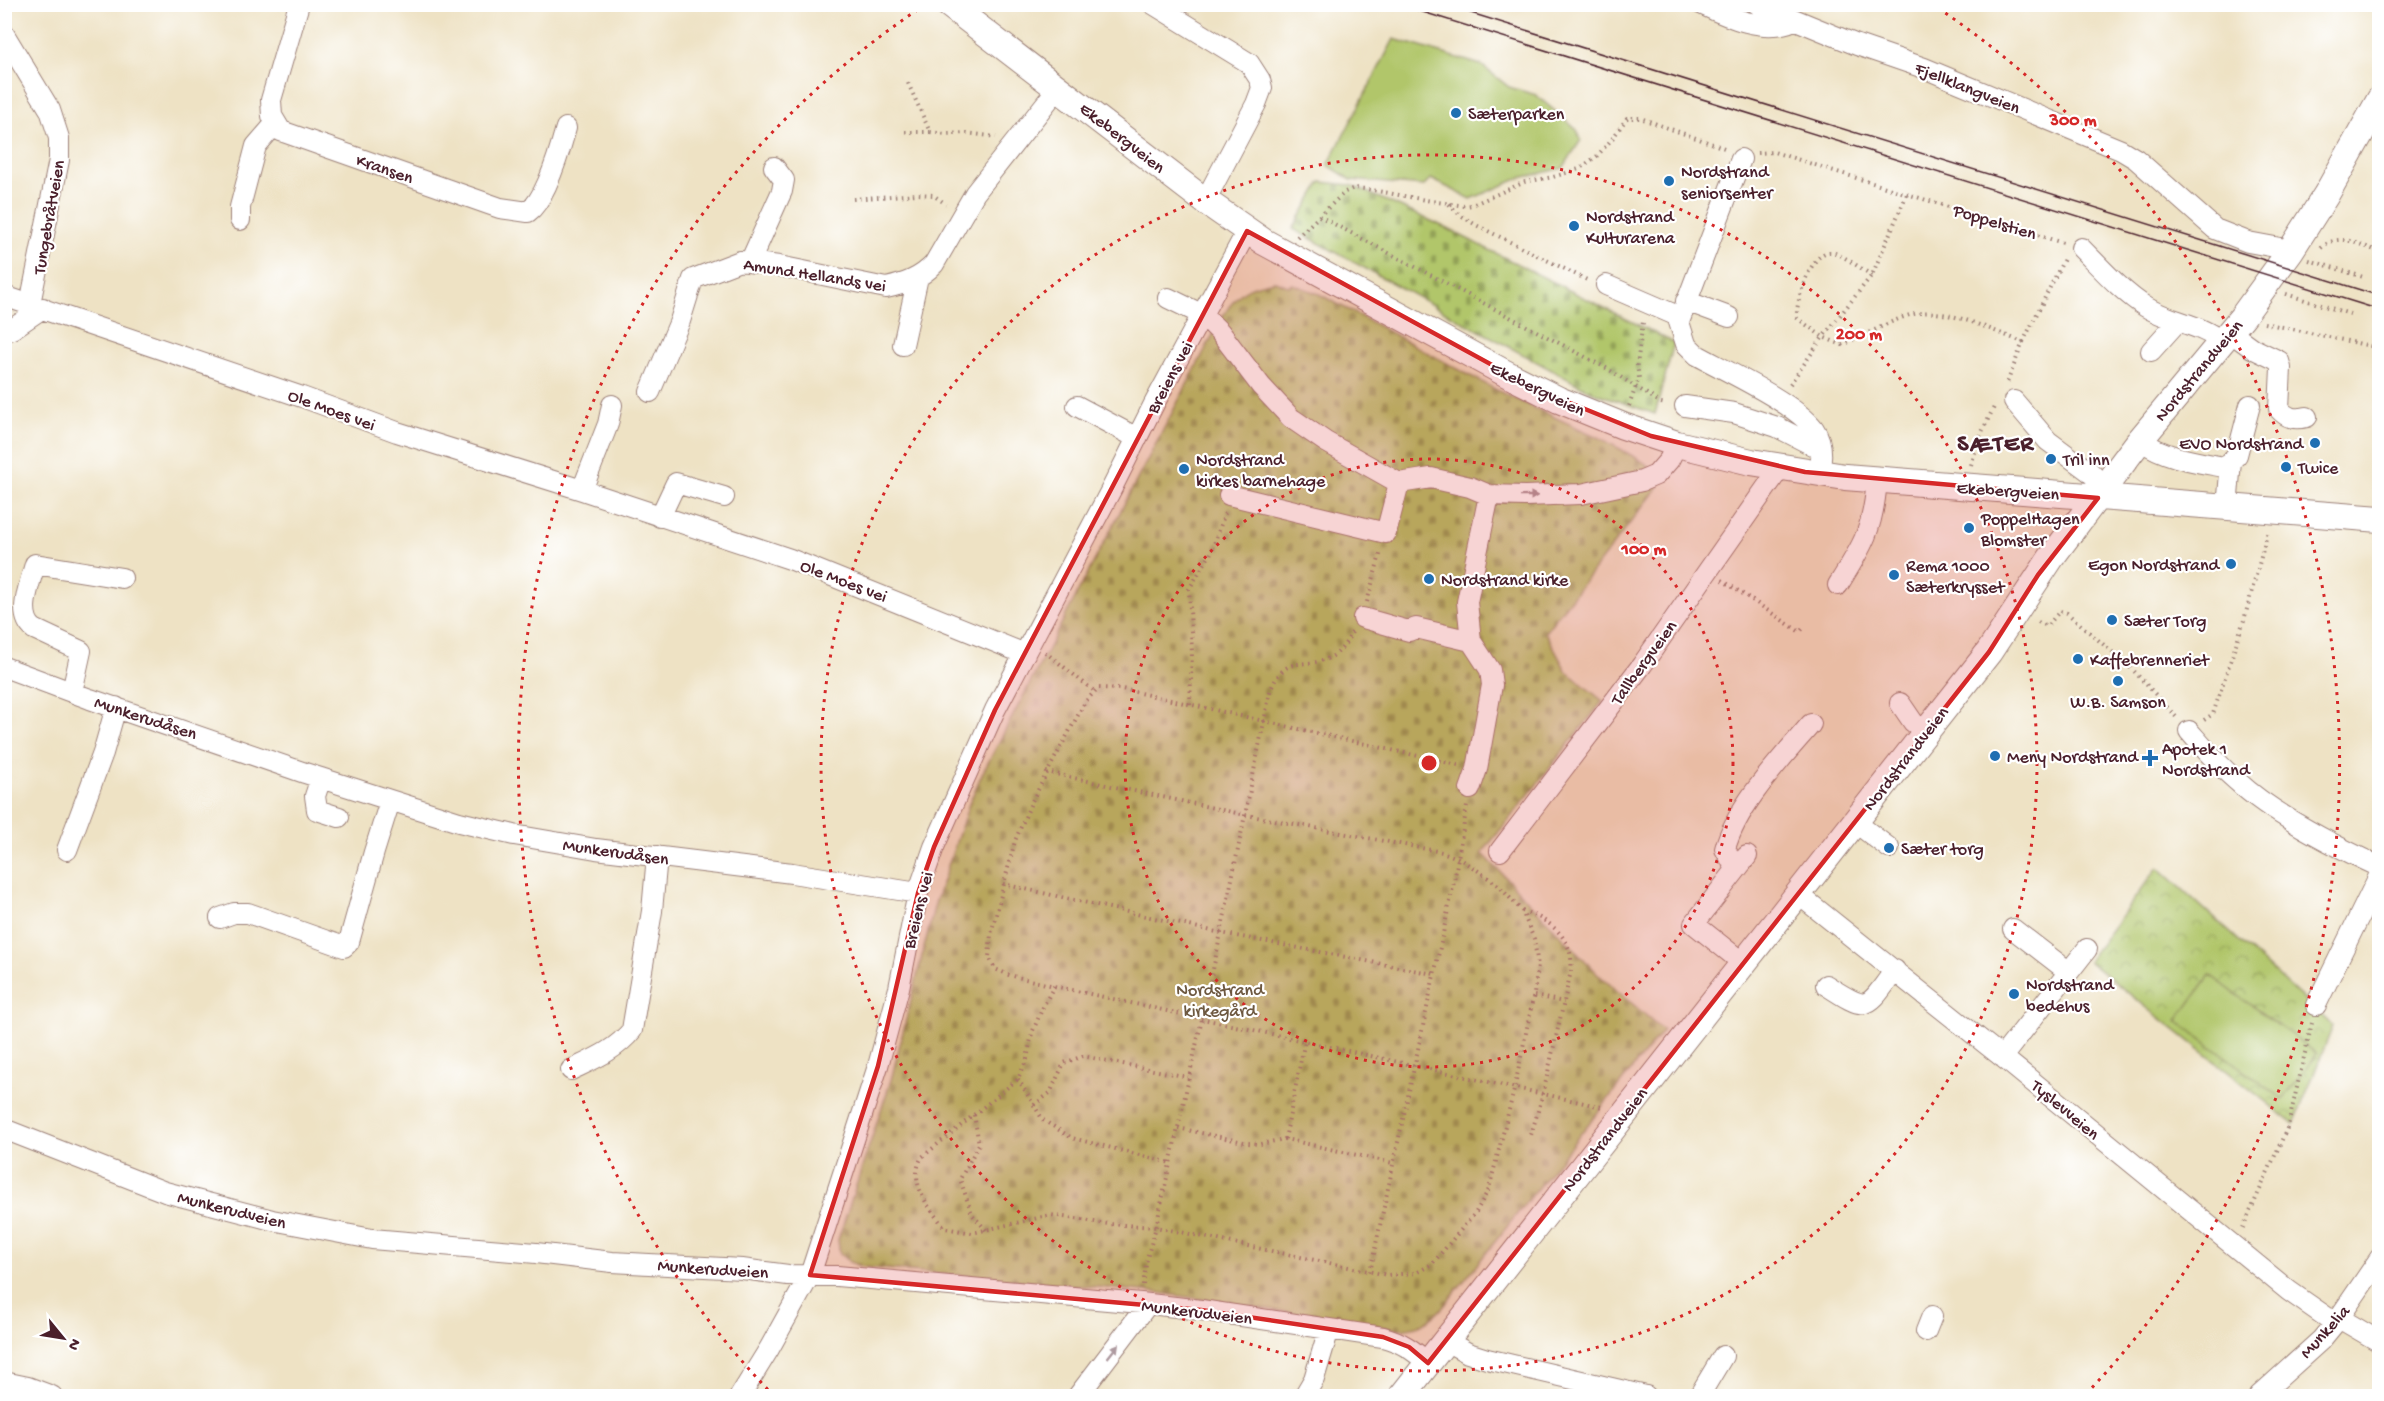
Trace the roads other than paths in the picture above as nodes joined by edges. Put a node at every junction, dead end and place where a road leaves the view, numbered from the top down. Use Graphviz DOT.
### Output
graph roads {
  1 [pos="299,4"];
  2 [pos="948,4"];
  3 [pos="1153,4"];
  4 [pos="1701,4"];
  5 [pos="1757,4"];
  6 [pos="1794,20"];
  7 [pos="4,34"];
  8 [pos="1058,88"];
  9 [pos="2379,99"];
  10 [pos="275,124"];
  11 [pos="566,128"];
  12 [pos="1742,155"];
  13 [pos="774,167"];
  14 [pos="1205,201"];
  15 [pos="240,220"];
  16 [pos="1247,231"];
  17 [pos="2081,248"];
  18 [pos="2310,256"];
  19 [pos="750,262"];
  20 [pos="918,277"];
  21 [pos="1606,285"];
  22 [pos="4,296"];
  23 [pos="1168,298"];
  24 [pos="37,306"];
  25 [pos="1683,309"];
  26 [pos="1203,315"];
  27 [pos="1729,317"];
  28 [pos="2178,321"];
  29 [pos="4,331"];
  30 [pos="2226,337"];
  31 [pos="903,345"];
  32 [pos="2151,351"];
  33 [pos="650,392"];
  34 [pos="2005,396"];
  35 [pos="612,405"];
  36 [pos="2250,405"];
  37 [pos="1077,406"];
  38 [pos="1685,406"];
  39 [pos="2307,417"];
  40 [pos="1137,438"];
  41 [pos="2140,440"];
  42 [pos="1677,444"];
  43 [pos="1820,449"];
  44 [pos="1780,468"];
  45 [pos="2230,468"];
  46 [pos="1819,474"];
  47 [pos="1877,480"];
  48 [pos="1399,483"];
  49 [pos="582,490"];
  50 [pos="2101,493"];
  51 [pos="1229,495"];
  52 [pos="1489,495"];
  53 [pos="724,497"];
  54 [pos="2227,508"];
  55 [pos="660,517"];
  56 [pos="2379,519"];
  57 [pos="122,578"];
  58 [pos="1838,585"];
  59 [pos="1363,618"];
  60 [pos="1471,641"];
  61 [pos="1033,652"];
  62 [pos="4,667"];
  63 [pos="72,692"];
  64 [pos="1900,703"];
  65 [pos="116,707"];
  66 [pos="1811,724"];
  67 [pos="1925,731"];
  68 [pos="2188,731"];
  69 [pos="321,778"];
  70 [pos="1470,789"];
  71 [pos="390,801"];
  72 [pos="339,817"];
  73 [pos="1855,822"];
  74 [pos="1889,848"];
  75 [pos="67,850"];
  76 [pos="1500,851"];
  77 [pos="657,856"];
  78 [pos="2379,867"];
  79 [pos="2379,874"];
  80 [pos="918,893"];
  81 [pos="1798,894"];
  82 [pos="220,918"];
  83 [pos="2013,929"];
  84 [pos="2087,949"];
  85 [pos="1743,963"];
  86 [pos="1895,970"];
  87 [pos="2069,972"];
  88 [pos="1826,985"];
  89 [pos="2316,1005"];
  90 [pos="2002,1057"];
  91 [pos="571,1070"];
  92 [pos="4,1129"];
  93 [pos="2379,1258"];
  94 [pos="810,1275"];
  95 [pos="1144,1304"];
  96 [pos="2337,1321"];
  97 [pos="1329,1329"];
  98 [pos="1446,1341"];
  99 [pos="2379,1342"];
  100 [pos="1723,1356"];
  101 [pos="1428,1363"];
  102 [pos="4,1382"];
  103 [pos="1576,1389"];
  104 [pos="52,1396"];
  105 [pos="740,1396"];
  106 [pos="1078,1396"];
  107 [pos="1304,1396"];
  108 [pos="1402,1396"];
  109 [pos="1646,1396"];
  110 [pos="1699,1396"];
  111 [pos="2259,1396"];
  1 -- 10 [label="street"];
  2 -- 8 [label="main road, Ekebergveien"];
  3 -- 14 [label="street"];
  4 -- 6 [label="street"];
  5 -- 6 [label="street, Fjellklangveien"];
  6 -- 18 [label="street, Fjellklangveien"];
  7 -- 24 [label="street, Tungebråtveien"];
  8 -- 14 [label="main road, Ekebergveien"];
  8 -- 20 [label="street, Amund Hellands vei"];
  9 -- 18 [label="main road, Nordstrandveien"];
  10 -- 11 [label="street, Kransen"];
  10 -- 15 [label="street"];
  12 -- 25 [label="street"];
  13 -- 19 [label="street"];
  14 -- 16 [label="main road, Ekebergveien"];
  16 -- 26 [label="street, Breiens vei"];
  16 -- 42 [label="main road, Ekebergveien"];
  17 -- 28 [label="street"];
  18 -- 30 [label="main road, Nordstrandveien"];
  19 -- 20 [label="street, Amund Hellands vei"];
  19 -- 33 [label="street, Amund Hellands vei"];
  20 -- 31 [label="street"];
  21 -- 25 [label="street"];
  22 -- 24 [label="street, Ole Moes vei"];
  23 -- 26 [label="street"];
  24 -- 29 [label="street"];
  24 -- 49 [label="street, Ole Moes vei"];
  25 -- 27 [label="street"];
  25 -- 43 [label="street"];
  26 -- 40 [label="street, Breiens vei"];
  26 -- 48 [label="street"];
  28 -- 30 [label="street"];
  28 -- 32 [label="street"];
  30 -- 39 [label="street"];
  30 -- 41 [label="main road, Nordstrandveien"];
  34 -- 50 [label="street"];
  35 -- 49 [label="street"];
  36 -- 45 [label="street"];
  37 -- 40 [label="street"];
  38 -- 43 [label="street"];
  40 -- 61 [label="street, Breiens vei"];
  41 -- 45 [label="street"];
  41 -- 50 [label="main road, Nordstrandveien"];
  42 -- 44 [label="main road, Ekebergveien"];
  52 -- 42 [label="street, one-way"];
  43 -- 46 [label="street"];
  44 -- 46 [label="main road, Ekebergveien"];
  44 -- 76 [label="street, Tallbergveien"];
  45 -- 54 [label="street"];
  46 -- 47 [label="main road, Ekebergveien"];
  47 -- 50 [label="main road, Ekebergveien"];
  47 -- 58 [label="street"];
  48 -- 51 [label="street"];
  48 -- 52 [label="street"];
  49 -- 55 [label="street, Ole Moes vei"];
  50 -- 54 [label="main road, Ekebergveien"];
  50 -- 67 [label="main road, Nordstrandveien"];
  52 -- 60 [label="street"];
  53 -- 55 [label="street"];
  54 -- 56 [label="main road, Ekebergveien"];
  55 -- 61 [label="street, Ole Moes vei"];
  57 -- 63 [label="street"];
  59 -- 60 [label="street"];
  60 -- 70 [label="street"];
  61 -- 80 [label="street, Breiens vei"];
  62 -- 63 [label="street, Munkerudåsen"];
  63 -- 65 [label="street, Munkerudåsen"];
  64 -- 67 [label="street"];
  65 -- 69 [label="street, Munkerudåsen"];
  65 -- 75 [label="street"];
  66 -- 85 [label="street"];
  67 -- 73 [label="main road, Nordstrandveien"];
  68 -- 78 [label="street"];
  69 -- 71 [label="street, Munkerudåsen"];
  69 -- 72 [label="street"];
  71 -- 77 [label="street, Munkerudåsen"];
  71 -- 82 [label="street"];
  73 -- 74 [label="street"];
  73 -- 81 [label="main road, Nordstrandveien"];
  77 -- 80 [label="street, Munkerudåsen"];
  77 -- 91 [label="street"];
  79 -- 89 [label="street"];
  80 -- 94 [label="street, Breiens vei"];
  81 -- 85 [label="main road, Nordstrandveien"];
  81 -- 86 [label="street, Tyslevveien"];
  83 -- 87 [label="street"];
  84 -- 87 [label="street"];
  85 -- 98 [label="main road, Nordstrandveien"];
  86 -- 88 [label="street"];
  86 -- 90 [label="street, Tyslevveien"];
  87 -- 90 [label="street"];
  90 -- 96 [label="street, Tyslevveien"];
  92 -- 94 [label="street, Munkerudveien"];
  93 -- 96 [label="street, Munkelia"];
  94 -- 95 [label="street, Munkerudveien"];
  94 -- 105 [label="street, Breiens vei"];
  95 -- 97 [label="street, Munkerudveien"];
  106 -- 95 [label="street, one-way"];
  96 -- 99 [label="street, Tyslevveien"];
  96 -- 111 [label="street, Munkelia"];
  97 -- 101 [label="street, Munkerudveien"];
  97 -- 107 [label="street"];
  98 -- 101 [label="main road, Nordstrandveien"];
  98 -- 103 [label="street"];
  100 -- 110 [label="street"];
  101 -- 108 [label="main road, Nordstrandveien"];
  102 -- 104 [label="street"];
  103 -- 109 [label="street"];
}
